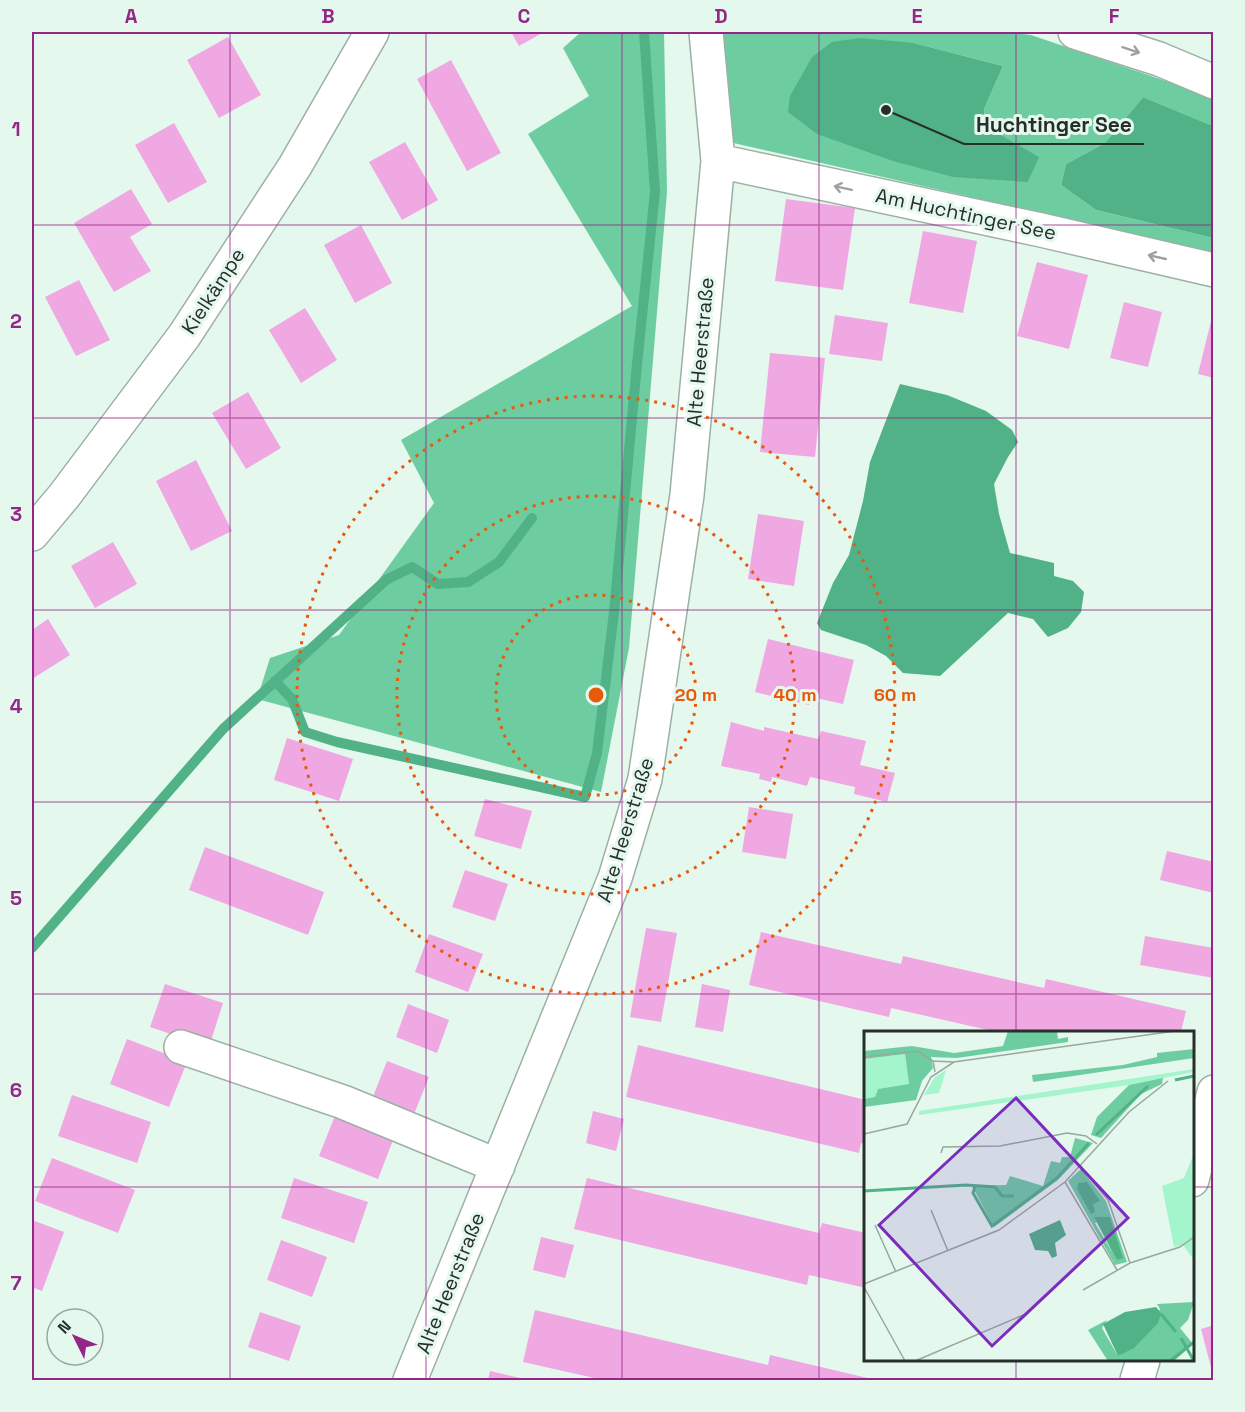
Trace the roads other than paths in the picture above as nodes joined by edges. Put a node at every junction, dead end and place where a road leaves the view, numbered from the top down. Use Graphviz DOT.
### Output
graph roads {
  1 [pos="372,32"];
  2 [pos="706,32"];
  3 [pos="1076,32"];
  4 [pos="1214,82"];
  5 [pos="718,161"];
  6 [pos="1214,270"];
  7 [pos="32,534"];
  8 [pos="181,1047"];
  9 [pos="1214,1092"];
  10 [pos="498,1166"];
  11 [pos="1194,1172"];
  12 [pos="1142,1361"];
  13 [pos="410,1380"];
  14 [pos="1137,1380"];
  1 -- 7 [label="street, Kielkämpe"];
  2 -- 5 [label="street, Alte Heerstraße"];
  3 -- 4 [label="street, one-way"];
  6 -- 5 [label="street, Am Huchtinger See, one-way"];
  5 -- 10 [label="street, Alte Heerstraße"];
  8 -- 10 [label="street"];
  9 -- 11 [label="street"];
  10 -- 13 [label="street, Alte Heerstraße"];
  12 -- 14 [label="street"];
}
